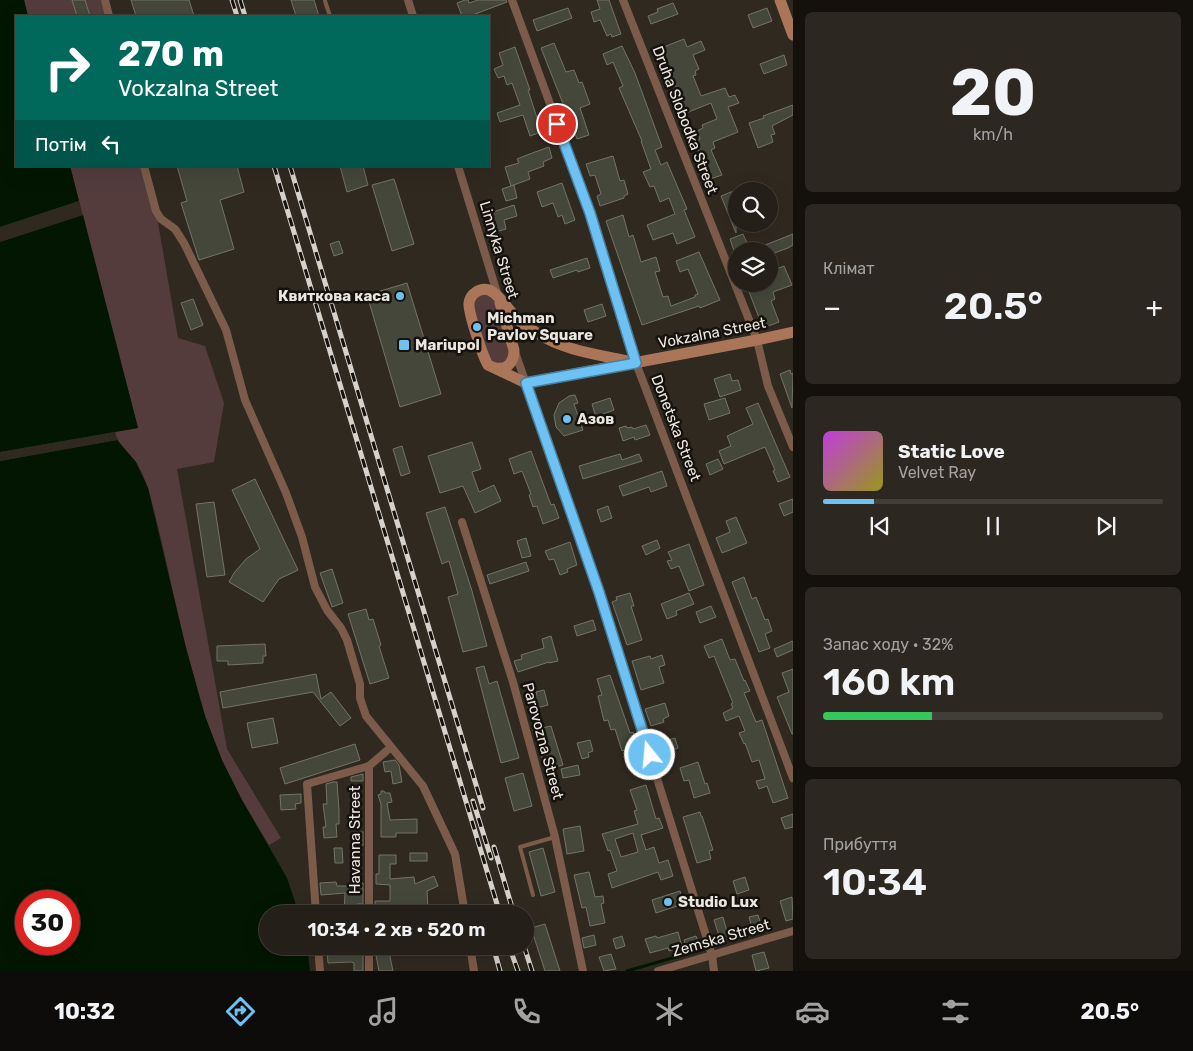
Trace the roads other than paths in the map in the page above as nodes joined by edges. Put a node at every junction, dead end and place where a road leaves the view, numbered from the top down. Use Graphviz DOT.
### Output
graph roads {
  1 [pos="105,0"];
  2 [pos="408,0"];
  3 [pos="512,0"];
  4 [pos="623,0"];
  5 [pos="780,0"];
  6 [pos="325,1"];
  7 [pos="108,15"];
  8 [pos="330,15"];
  9 [pos="413,15"];
  10 [pos="793,35"];
  11 [pos="144,167"];
  12 [pos="458,167"];
  13 [pos="494,286"];
  14 [pos="482,290"];
  15 [pos="498,299"];
  16 [pos="793,332"];
  17 [pos="757,340"];
  18 [pos="514,350"];
  19 [pos="636,363"];
  20 [pos="494,368"];
  21 [pos="526,383"];
  22 [pos="793,447"];
  23 [pos="462,522"];
  24 [pos="391,747"];
  25 [pos="369,766"];
  26 [pos="793,778"];
  27 [pos="555,837"];
  28 [pos="533,895"];
  29 [pos="315,905"];
  30 [pos="369,905"];
  31 [pos="464,905"];
  32 [pos="793,931"];
  33 [pos="319,955"];
  34 [pos="369,955"];
  35 [pos="471,955"];
  36 [pos="712,955"];
  37 [pos="320,971"];
  38 [pos="369,971"];
  39 [pos="474,971"];
  40 [pos="583,971"];
  41 [pos="658,971"];
  42 [pos="714,971"];
  1 -- 7 [label="street"];
  2 -- 9 [label="street"];
  3 -- 19 [label="street, Donetska Street"];
  4 -- 17 [label="street, Druha Slobodka Street"];
  5 -- 10 [label="street"];
  6 -- 8 [label="lane"];
  11 -- 24 [label="street"];
  12 -- 13 [label="street, Linnyka Street"];
  13 -- 14 [label="street"];
  13 -- 15 [label="street, Linnyka Street"];
  14 -- 15 [label="street, Vokzalna Street"];
  14 -- 20 [label="street"];
  15 -- 18 [label="street, Linnyka Street"];
  15 -- 19 [label="street, Vokzalna Street"];
  16 -- 17 [label="street, Vokzalna Street"];
  17 -- 19 [label="street, Vokzalna Street"];
  17 -- 22 [label="street, Druha Slobodka Street"];
  18 -- 20 [label="street"];
  18 -- 21 [label="street, Linnyka Street"];
  19 -- 21 [label="street, Vokzalna Street"];
  19 -- 26 [label="street, Donetska Street"];
  20 -- 21 [label="street"];
  21 -- 36 [label="street, Linnyka Street"];
  23 -- 27 [label="street, Parovozna Street"];
  24 -- 25 [label="street"];
  24 -- 31 [label="street"];
  25 -- 29 [label="street"];
  25 -- 30 [label="street, Havanna Street"];
  27 -- 28 [label="lane"];
  27 -- 40 [label="street, Parovozna Street"];
  32 -- 36 [label="street, Zemska Street"];
  33 -- 37 [label="street"];
  34 -- 38 [label="street"];
  35 -- 39 [label="street"];
  36 -- 41 [label="street, Zemska Street"];
  36 -- 42 [label="street, Linnyka Street"];
}
